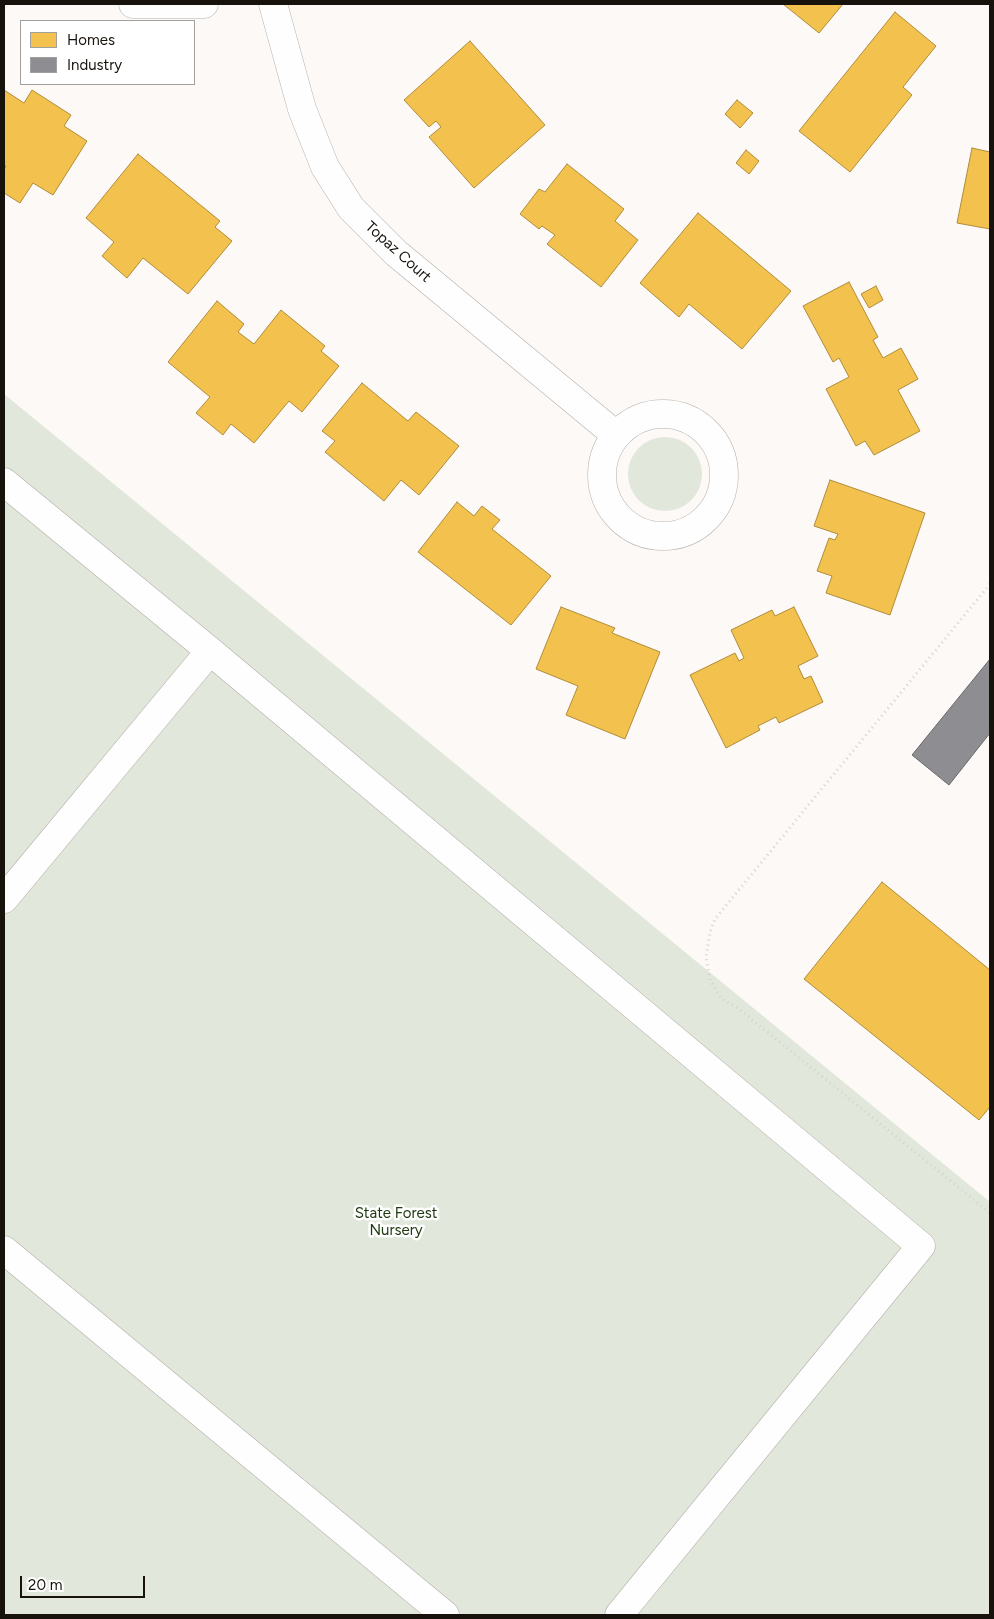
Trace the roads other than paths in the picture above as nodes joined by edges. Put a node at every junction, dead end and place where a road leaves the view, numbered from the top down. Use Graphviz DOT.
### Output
graph roads {
  1 [pos="133,4"];
  2 [pos="204,4"];
  3 [pos="272,4"];
  4 [pos="616,435"];
  5 [pos="4,482"];
  6 [pos="210,651"];
  7 [pos="4,899"];
  8 [pos="4,1250"];
  9 [pos="445,1615"];
  10 [pos="619,1615"];
  1 -- 2 [label="street"];
  3 -- 4 [label="street, Topaz Court"];
  4 -- 4 [label="street"];
  5 -- 6 [label="street"];
  6 -- 7 [label="street"];
  6 -- 10 [label="street"];
  8 -- 9 [label="street"];
}
